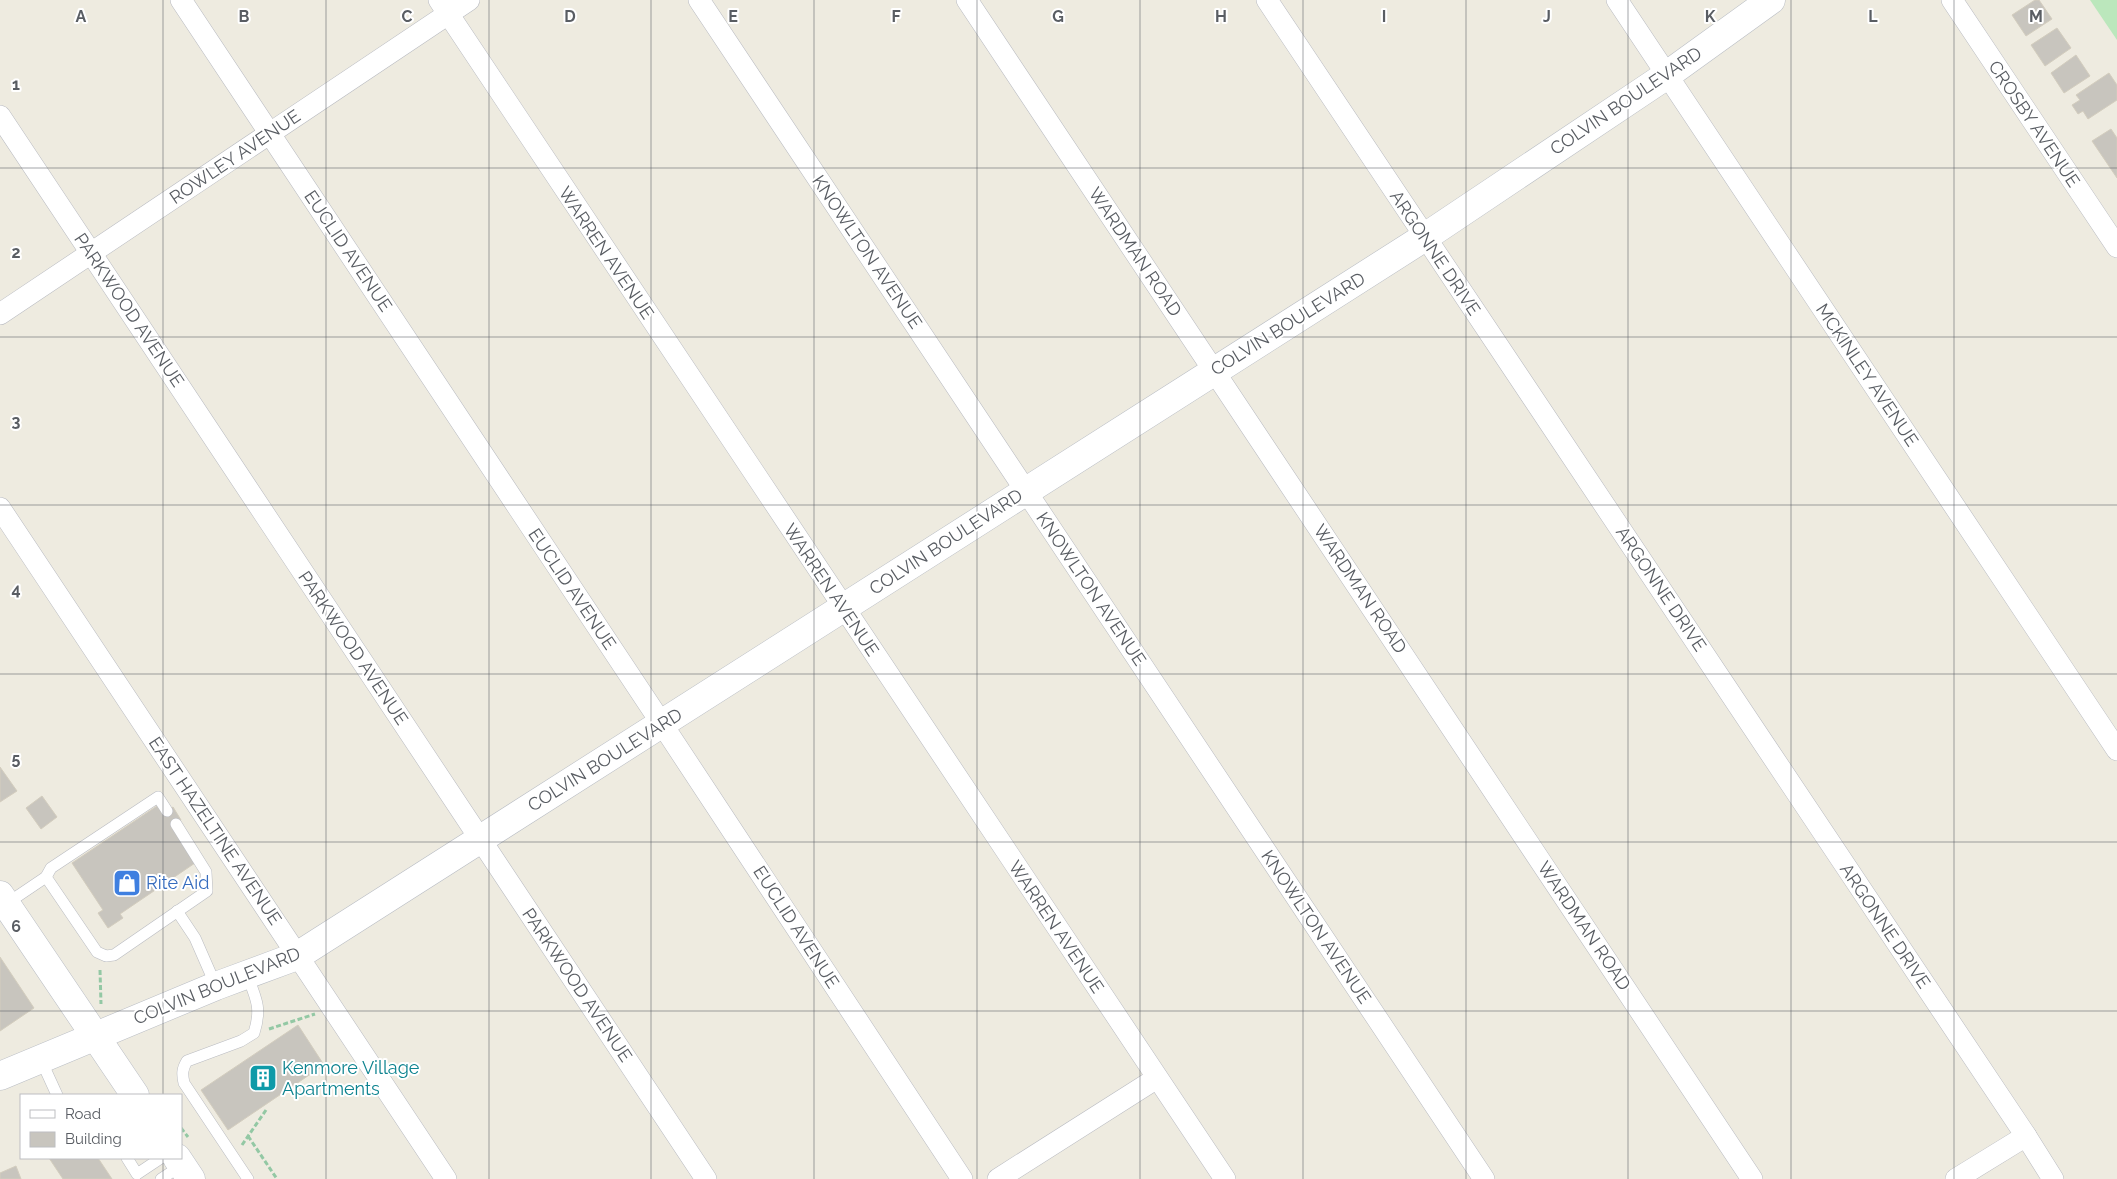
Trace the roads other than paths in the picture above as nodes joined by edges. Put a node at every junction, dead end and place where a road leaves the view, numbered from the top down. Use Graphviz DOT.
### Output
graph roads {
  1 [pos="181,0"];
  2 [pos="469,0"];
  3 [pos="699,0"];
  4 [pos="967,0"];
  5 [pos="1267,0"];
  6 [pos="1617,0"];
  7 [pos="1771,0"];
  8 [pos="1952,0"];
  9 [pos="443,7"];
  10 [pos="1667,75"];
  11 [pos="0,116"];
  12 [pos="270,134"];
  13 [pos="1424,237"];
  14 [pos="2117,247"];
  15 [pos="91,253"];
  16 [pos="0,314"];
  17 [pos="1214,371"];
  18 [pos="1025,491"];
  19 [pos="0,508"];
  20 [pos="842,608"];
  21 [pos="662,724"];
  22 [pos="2117,750"];
  23 [pos="167,811"];
  24 [pos="176,824"];
  25 [pos="480,840"];
  26 [pos="46,877"];
  27 [pos="3,900"];
  28 [pos="178,911"];
  29 [pos="297,956"];
  30 [pos="247,975"];
  31 [pos="216,986"];
  32 [pos="94,1035"];
  33 [pos="41,1060"];
  34 [pos="0,1076"];
  35 [pos="1157,1078"];
  36 [pos="57,1094"];
  37 [pos="132,1094"];
  38 [pos="2026,1136"];
  39 [pos="128,1159"];
  40 [pos="174,1168"];
  41 [pos="248,1179"];
  42 [pos="446,1179"];
  43 [pos="706,1179"];
  44 [pos="962,1179"];
  45 [pos="998,1179"];
  46 [pos="1224,1179"];
  47 [pos="1484,1179"];
  48 [pos="1752,1179"];
  49 [pos="1956,1179"];
  50 [pos="2053,1179"];
  1 -- 12 [label="street, EUCLID AVENUE"];
  2 -- 9 [label="street, ROWLEY AVENUE"];
  3 -- 18 [label="street, KNOWLTON AVENUE"];
  4 -- 17 [label="street, WARDMAN ROAD"];
  5 -- 13 [label="street, ARGONNE DRIVE"];
  6 -- 10 [label="street, MCKINLEY AVENUE"];
  7 -- 10 [label="street, COLVIN BOULEVARD"];
  8 -- 14 [label="street, CROSBY AVENUE"];
  9 -- 12 [label="street, ROWLEY AVENUE"];
  9 -- 20 [label="street, WARREN AVENUE"];
  10 -- 13 [label="street, COLVIN BOULEVARD"];
  10 -- 22 [label="street, MCKINLEY AVENUE"];
  11 -- 15 [label="street, PARKWOOD AVENUE"];
  12 -- 15 [label="street, ROWLEY AVENUE"];
  12 -- 21 [label="street, EUCLID AVENUE"];
  13 -- 17 [label="street, COLVIN BOULEVARD"];
  13 -- 38 [label="street, ARGONNE DRIVE"];
  15 -- 16 [label="street, ROWLEY AVENUE"];
  15 -- 25 [label="street, PARKWOOD AVENUE"];
  17 -- 18 [label="street, COLVIN BOULEVARD"];
  17 -- 48 [label="street, WARDMAN ROAD"];
  18 -- 20 [label="street, COLVIN BOULEVARD"];
  18 -- 47 [label="street, KNOWLTON AVENUE"];
  19 -- 29 [label="street, EAST HAZELTINE AVENUE"];
  20 -- 21 [label="street, COLVIN BOULEVARD"];
  20 -- 35 [label="street, WARREN AVENUE"];
  21 -- 25 [label="street, COLVIN BOULEVARD"];
  21 -- 44 [label="street, EUCLID AVENUE"];
  23 -- 26 [label="lane"];
  24 -- 28 [label="lane"];
  25 -- 29 [label="street, COLVIN BOULEVARD"];
  25 -- 43 [label="street, PARKWOOD AVENUE"];
  26 -- 27 [label="lane"];
  26 -- 28 [label="lane"];
  27 -- 32 [label="street"];
  28 -- 31 [label="lane"];
  29 -- 30 [label="street, COLVIN BOULEVARD"];
  29 -- 42 [label="street, EAST HAZELTINE AVENUE"];
  30 -- 31 [label="street, COLVIN BOULEVARD"];
  30 -- 41 [label="lane"];
  31 -- 32 [label="street, COLVIN BOULEVARD"];
  32 -- 33 [label="street, COLVIN BOULEVARD"];
  32 -- 37 [label="street"];
  33 -- 34 [label="street, COLVIN BOULEVARD"];
  33 -- 36 [label="lane"];
  35 -- 45 [label="street"];
  35 -- 46 [label="street, WARREN AVENUE"];
  38 -- 49 [label="street"];
  38 -- 50 [label="street, ARGONNE DRIVE"];
  39 -- 40 [label="lane"];
}
